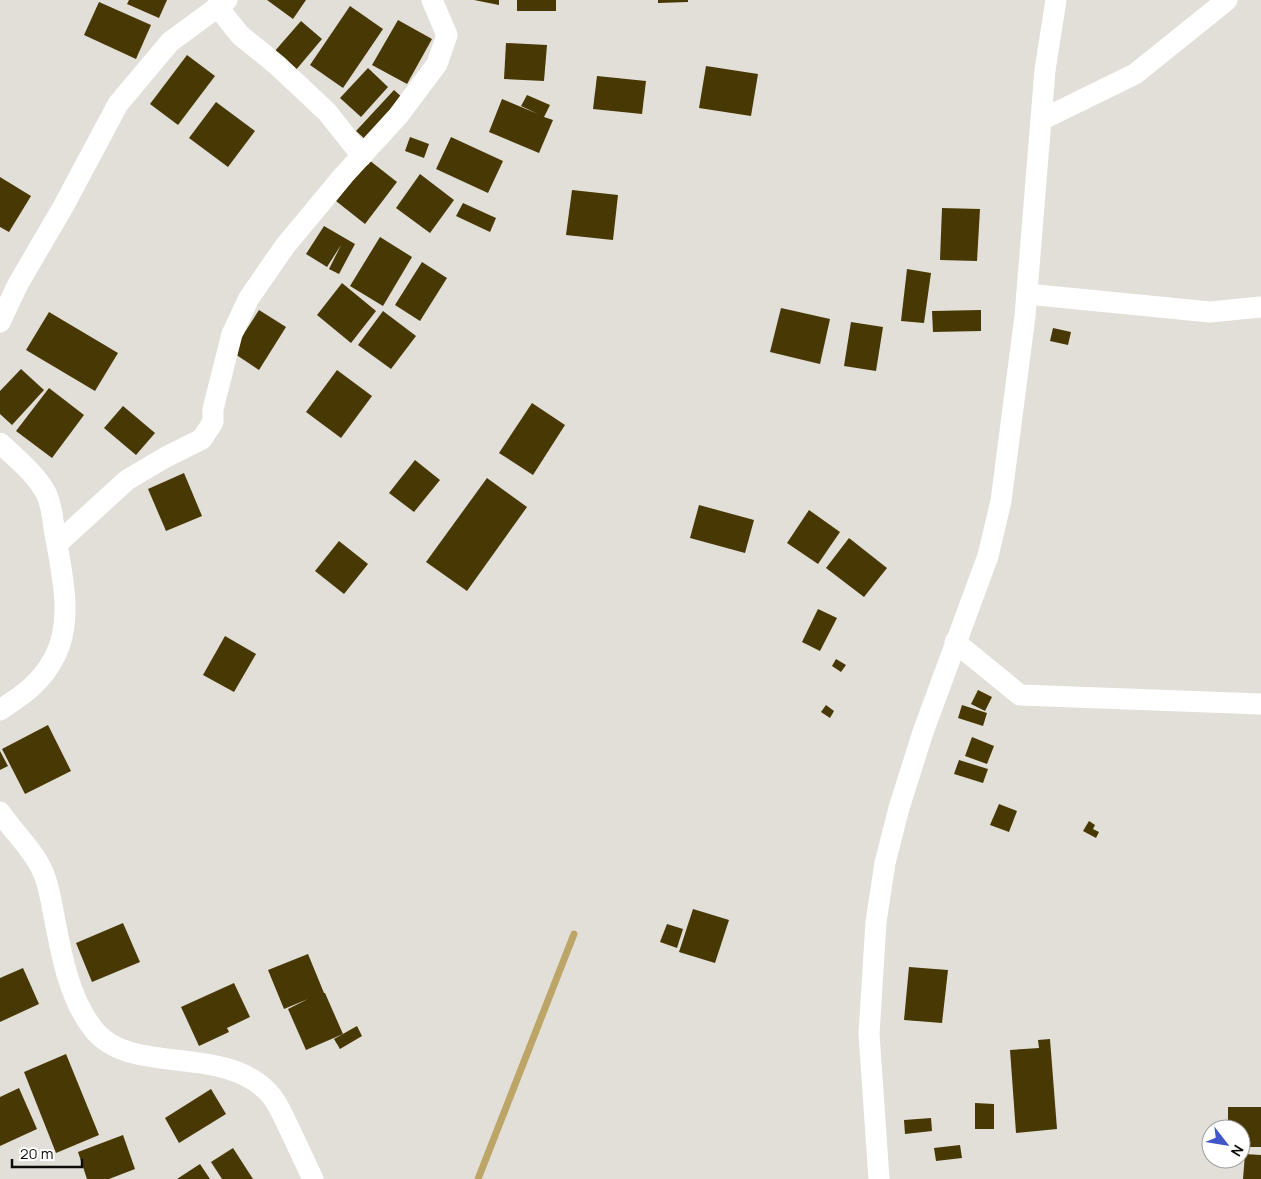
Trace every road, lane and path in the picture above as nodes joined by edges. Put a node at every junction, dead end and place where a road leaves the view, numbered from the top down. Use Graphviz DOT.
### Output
graph roads {
  1 [pos="432,0"];
  2 [pos="1056,0"];
  3 [pos="1227,0"];
  4 [pos="222,3"];
  5 [pos="1041,120"];
  6 [pos="362,156"];
  7 [pos="1027,294"];
  8 [pos="1261,307"];
  9 [pos="0,322"];
  10 [pos="0,443"];
  11 [pos="57,544"];
  12 [pos="955,642"];
  13 [pos="1261,704"];
  14 [pos="0,710"];
  15 [pos="0,812"];
  16 [pos="314,1179"];
  17 [pos="879,1179"];
  1 -- 6 [label="street"];
  2 -- 5 [label="street"];
  3 -- 5 [label="street"];
  4 -- 6 [label="street"];
  4 -- 9 [label="street"];
  5 -- 7 [label="street"];
  6 -- 11 [label="street"];
  7 -- 8 [label="street"];
  7 -- 12 [label="street"];
  10 -- 11 [label="street"];
  11 -- 14 [label="street"];
  12 -- 13 [label="street"];
  12 -- 17 [label="street"];
  15 -- 16 [label="street"];
}
